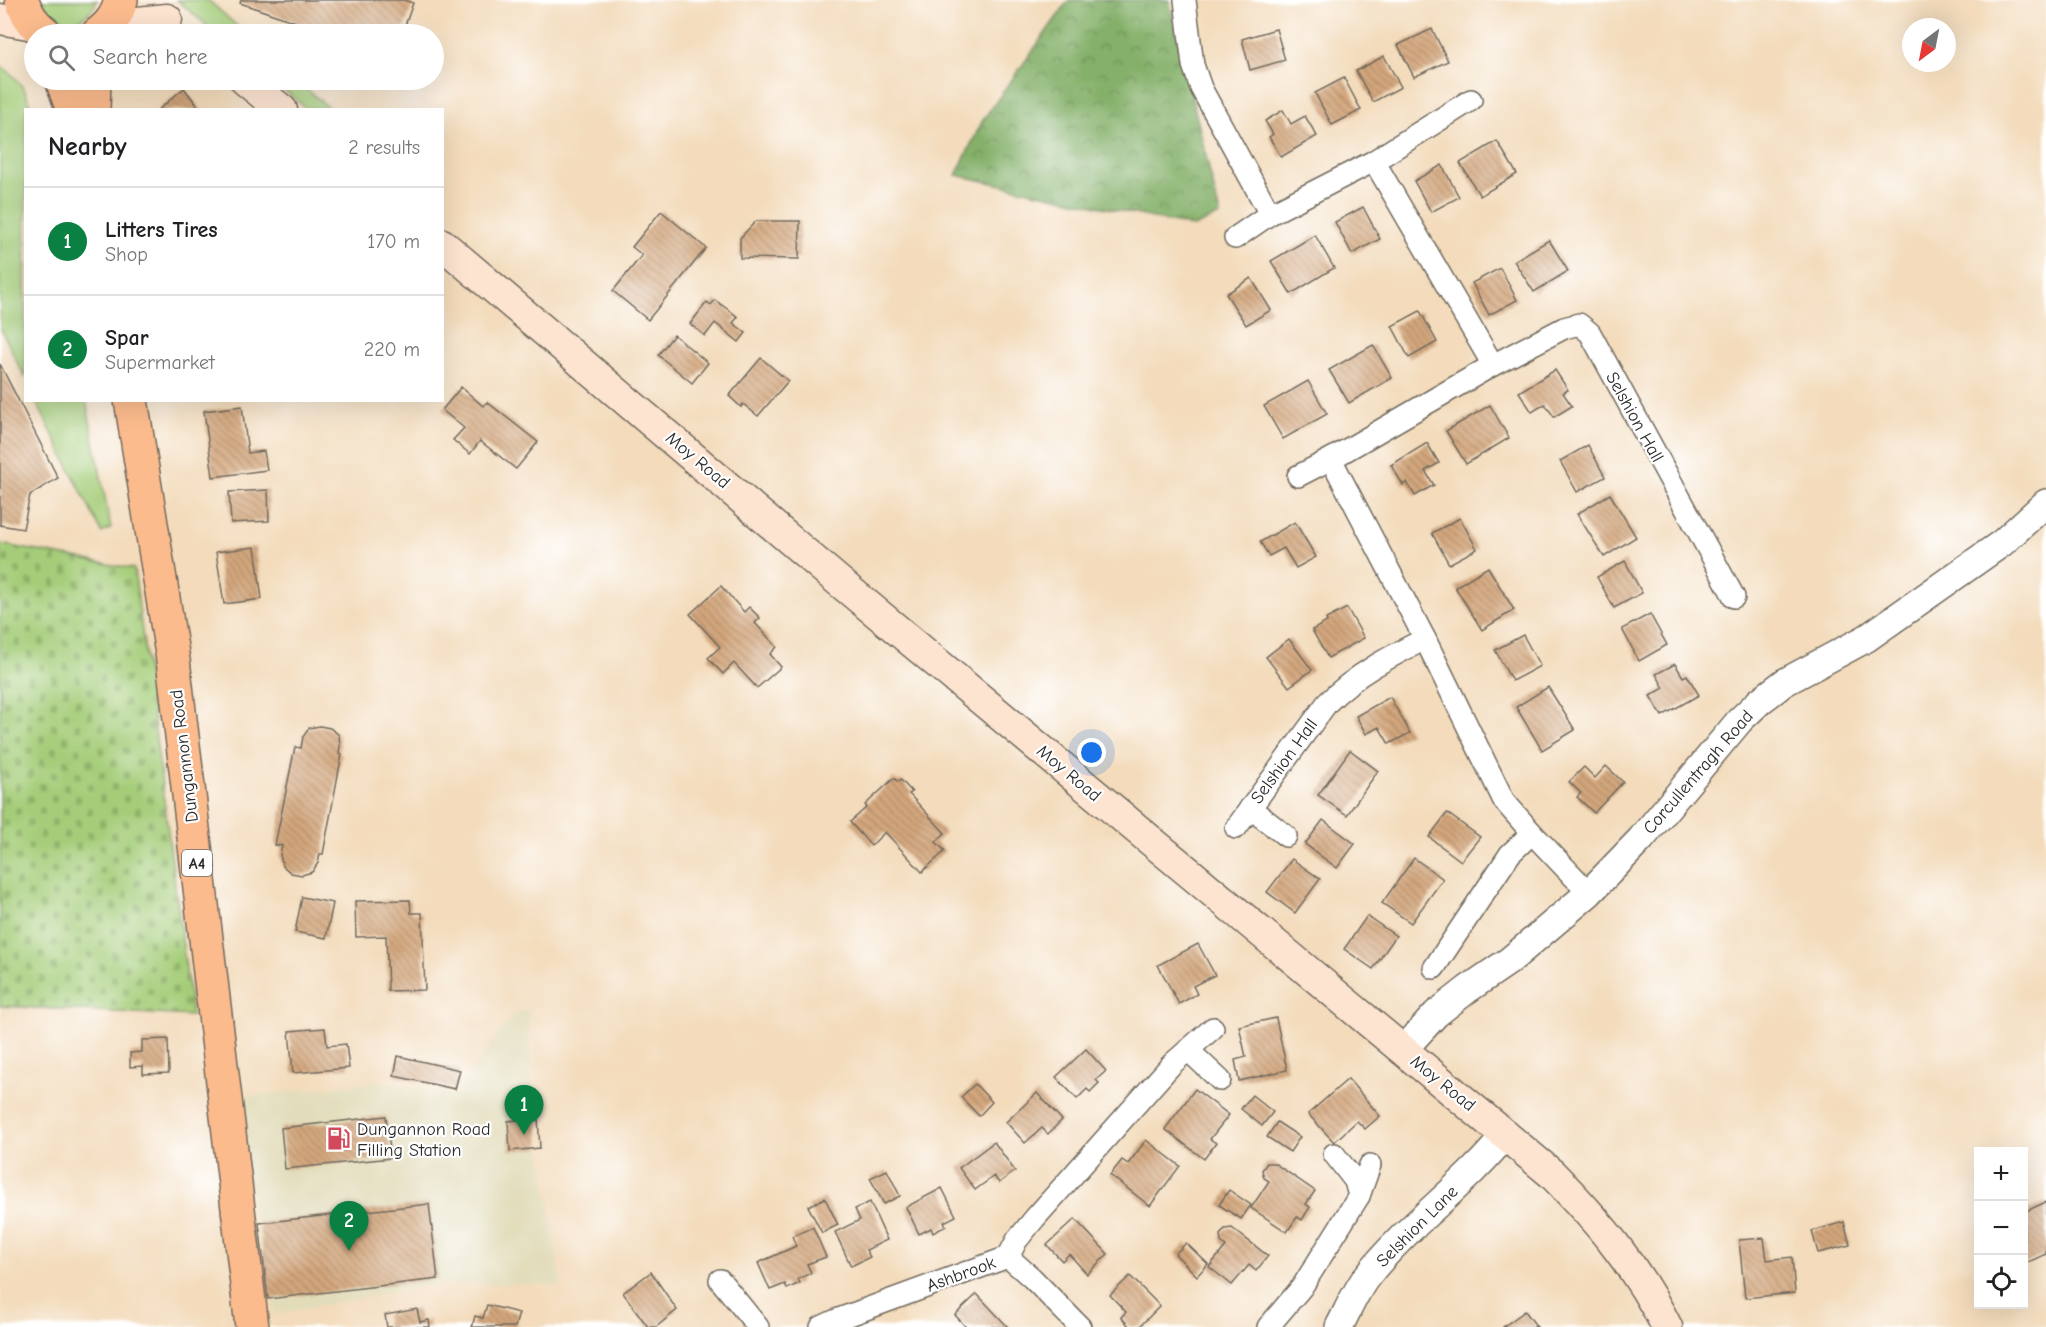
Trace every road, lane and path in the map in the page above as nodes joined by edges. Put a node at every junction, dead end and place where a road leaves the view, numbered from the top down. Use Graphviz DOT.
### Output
graph roads {
  1 [pos="1185,0"];
  2 [pos="168,18"];
  3 [pos="0,20"];
  4 [pos="34,20"];
  5 [pos="109,20"];
  6 [pos="66,90"];
  7 [pos="94,90"];
  8 [pos="257,90"];
  9 [pos="1471,100"];
  10 [pos="72,108"];
  11 [pos="93,108"];
  12 [pos="280,108"];
  13 [pos="1374,161"];
  14 [pos="1270,214"];
  15 [pos="1235,238"];
  16 [pos="444,246"];
  17 [pos="1493,366"];
  18 [pos="132,402"];
  19 [pos="1331,459"];
  20 [pos="1298,476"];
  21 [pos="2046,502"];
  22 [pos="1734,597"];
  23 [pos="1425,639"];
  24 [pos="1250,808"];
  25 [pos="1236,828"];
  26 [pos="1532,833"];
  27 [pos="1286,836"];
  28 [pos="1589,893"];
  29 [pos="1434,968"];
  30 [pos="1212,1028"];
  31 [pos="1188,1050"];
  32 [pos="1403,1050"];
  33 [pos="1220,1080"];
  34 [pos="1506,1134"];
  35 [pos="1334,1154"];
  36 [pos="1370,1165"];
  37 [pos="1359,1196"];
  38 [pos="1008,1257"];
  39 [pos="720,1280"];
  40 [pos="252,1327"];
  41 [pos="759,1327"];
  42 [pos="821,1327"];
  43 [pos="1080,1327"];
  44 [pos="1268,1327"];
  45 [pos="1339,1327"];
  46 [pos="1667,1327"];
  1 -- 14 [label="street"];
  2 -- 5 [label="main road"];
  3 -- 4 [label="main road"];
  6 -- 10 [label="main road"];
  7 -- 11 [label="main road"];
  8 -- 12 [label="main road"];
  9 -- 13 [label="street"];
  13 -- 14 [label="street"];
  13 -- 17 [label="street"];
  14 -- 15 [label="street"];
  16 -- 32 [label="main road, Moy Road"];
  17 -- 19 [label="street, Selshion Hall"];
  17 -- 22 [label="street, Selshion Hall"];
  18 -- 40 [label="main road, Dungannon Road / A4"];
  19 -- 20 [label="street, Selshion Hall"];
  19 -- 23 [label="street"];
  21 -- 28 [label="street, Corcullentragh Road"];
  23 -- 24 [label="street, Selshion Hall"];
  23 -- 26 [label="street"];
  24 -- 25 [label="street, Selshion Hall"];
  24 -- 27 [label="street"];
  26 -- 28 [label="street"];
  26 -- 29 [label="street"];
  28 -- 32 [label="street, Corcullentragh Road"];
  30 -- 31 [label="street"];
  31 -- 33 [label="street"];
  31 -- 38 [label="street"];
  32 -- 34 [label="main road, Moy Road"];
  34 -- 45 [label="street, Selshion Lane"];
  34 -- 46 [label="main road, Moy Road"];
  35 -- 37 [label="street"];
  36 -- 37 [label="street"];
  37 -- 44 [label="street"];
  38 -- 42 [label="street, Ashbrook"];
  38 -- 43 [label="street, Ashbrook"];
  39 -- 41 [label="street"];
}
